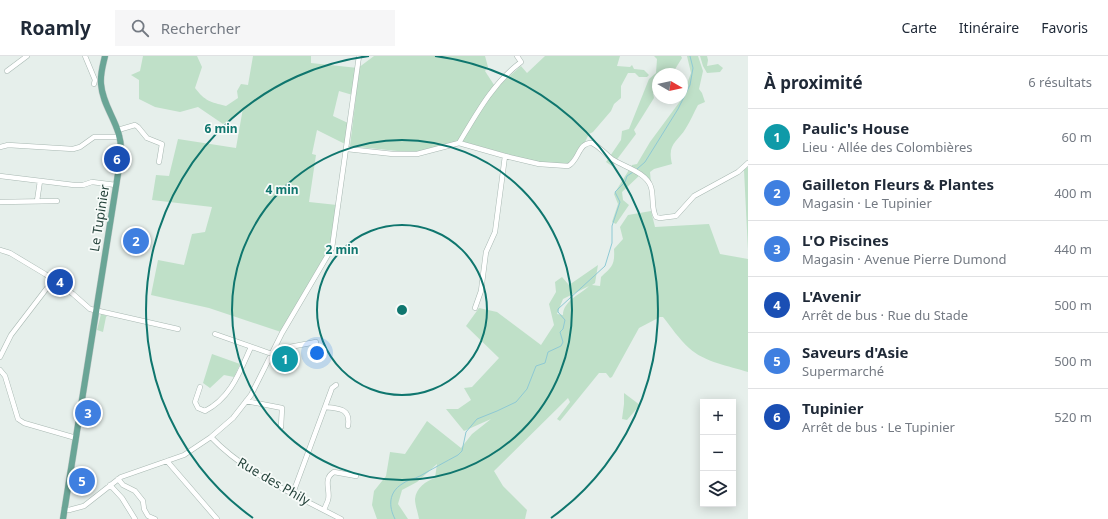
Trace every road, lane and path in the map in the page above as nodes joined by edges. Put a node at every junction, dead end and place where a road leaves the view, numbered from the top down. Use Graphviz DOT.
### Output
graph roads {
  1 [pos="27,56"];
  2 [pos="84,56"];
  3 [pos="105,56"];
  4 [pos="359,56"];
  5 [pos="517,56"];
  6 [pos="7,71"];
  7 [pos="94,84"];
  8 [pos="118,130"];
  9 [pos="120,137"];
  10 [pos="459,142"];
  11 [pos="0,147"];
  12 [pos="347,149"];
  13 [pos="505,156"];
  14 [pos="159,162"];
  15 [pos="748,163"];
  16 [pos="0,176"];
  17 [pos="40,181"];
  18 [pos="116,185"];
  19 [pos="57,201"];
  20 [pos="0,202"];
  21 [pos="37,202"];
  22 [pos="0,250"];
  23 [pos="57,282"];
  24 [pos="475,308"];
  25 [pos="96,310"];
  26 [pos="178,329"];
  27 [pos="215,334"];
  28 [pos="316,342"];
  29 [pos="251,347"];
  30 [pos="275,348"];
  31 [pos="272,354"];
  32 [pos="0,358"];
  33 [pos="0,370"];
  34 [pos="336,385"];
  35 [pos="200,387"];
  36 [pos="246,401"];
  37 [pos="325,407"];
  38 [pos="348,426"];
  39 [pos="281,427"];
  40 [pos="211,437"];
  41 [pos="76,438"];
  42 [pos="167,461"];
  43 [pos="356,476"];
  44 [pos="118,479"];
  45 [pos="110,485"];
  46 [pos="293,493"];
  47 [pos="64,509"];
  48 [pos="324,510"];
  49 [pos="63,519"];
  50 [pos="135,519"];
  51 [pos="155,519"];
  52 [pos="217,519"];
  53 [pos="341,519"];
  1 -- 6 [label="street"];
  2 -- 7 [label="street"];
  3 -- 8 [label="main road, Le Tupinier"];
  4 -- 12 [label="street"];
  5 -- 10 [label="street"];
  8 -- 9 [label="main road, Le Tupinier"];
  8 -- 14 [label="street"];
  9 -- 11 [label="street"];
  9 -- 18 [label="main road, Le Tupinier"];
  10 -- 12 [label="street"];
  10 -- 13 [label="street"];
  12 -- 30 [label="street"];
  13 -- 15 [label="street"];
  13 -- 24 [label="street"];
  16 -- 17 [label="street"];
  17 -- 18 [label="street"];
  17 -- 21 [label="street"];
  18 -- 25 [label="main road, Le Tupinier"];
  19 -- 21 [label="street"];
  20 -- 21 [label="street"];
  22 -- 23 [label="street"];
  23 -- 25 [label="street"];
  23 -- 32 [label="street"];
  25 -- 26 [label="street"];
  25 -- 41 [label="main road, Le Tupinier"];
  27 -- 29 [label="street"];
  28 -- 30 [label="street"];
  29 -- 31 [label="street"];
  29 -- 35 [label="street"];
  30 -- 31 [label="street"];
  31 -- 36 [label="street"];
  33 -- 41 [label="street"];
  34 -- 37 [label="street"];
  36 -- 39 [label="street"];
  36 -- 40 [label="street"];
  37 -- 38 [label="street"];
  37 -- 46 [label="street"];
  40 -- 42 [label="street"];
  40 -- 46 [label="street, Rue des Phily"];
  41 -- 47 [label="main road, Le Tupinier"];
  42 -- 44 [label="street"];
  42 -- 52 [label="street"];
  43 -- 48 [label="street"];
  44 -- 45 [label="street"];
  44 -- 51 [label="street"];
  45 -- 47 [label="street"];
  45 -- 50 [label="street"];
  46 -- 48 [label="street, Rue des Phily"];
  47 -- 49 [label="main road, Le Tupinier"];
  48 -- 53 [label="street, Rue des Phily"];
}
